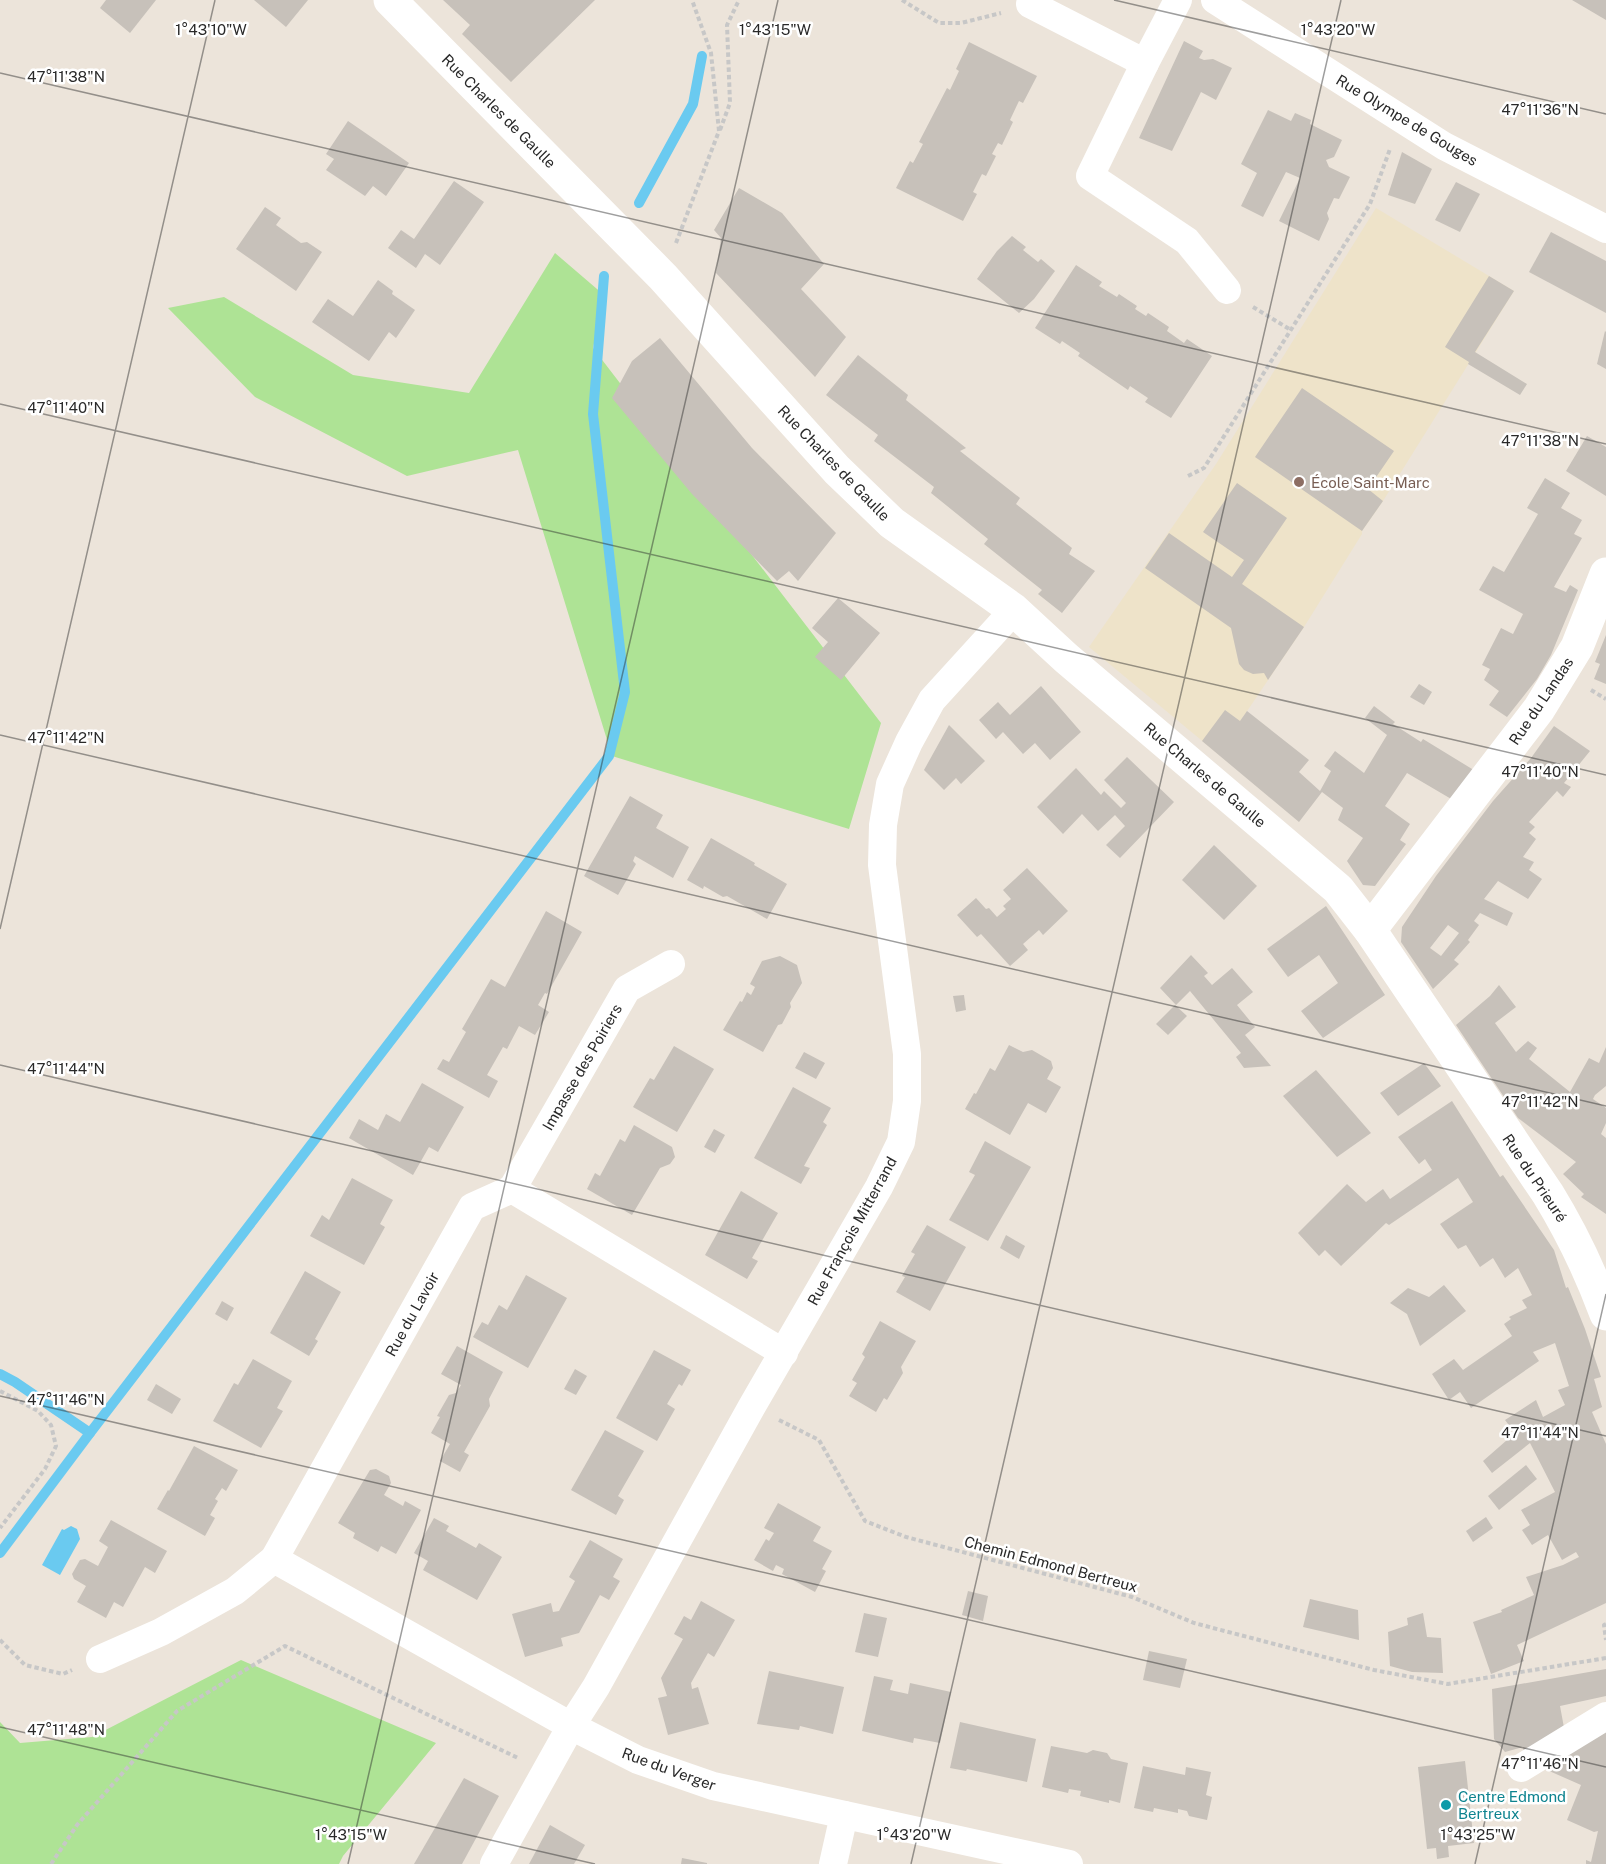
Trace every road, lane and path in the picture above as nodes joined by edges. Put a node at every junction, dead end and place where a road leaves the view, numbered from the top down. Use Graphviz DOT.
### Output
graph roads {
  1 [pos="390,0"];
  2 [pos="693,0"];
  3 [pos="739,0"];
  4 [pos="902,0"];
  5 [pos="1178,0"];
  6 [pos="1215,0"];
  7 [pos="1031,2"];
  8 [pos="1145,63"];
  9 [pos="1401,117"];
  10 [pos="719,131"];
  11 [pos="1606,229"];
  12 [pos="663,277"];
  13 [pos="1227,290"];
  14 [pos="1291,330"];
  15 [pos="1188,476"];
  16 [pos="1606,574"];
  17 [pos="1014,610"];
  18 [pos="1370,930"];
  19 [pos="671,964"];
  20 [pos="512,1189"];
  21 [pos="1606,1314"];
  22 [pos="784,1353"];
  23 [pos="0,1391"];
  24 [pos="751,1408"];
  25 [pos="0,1528"];
  26 [pos="274,1559"];
  27 [pos="1606,1624"];
  28 [pos="0,1640"];
  29 [pos="1606,1640"];
  30 [pos="1606,1658"];
  31 [pos="100,1659"];
  32 [pos="1606,1716"];
  33 [pos="571,1726"];
  34 [pos="1521,1768"];
  35 [pos="546,1772"];
  36 [pos="844,1815"];
  37 [pos="51,1864"];
  38 [pos="494,1864"];
  39 [pos="833,1864"];
  40 [pos="1069,1864"];
  1 -- 12 [label="main road, Rue Charles de Gaulle"];
  2 -- 10 [label="path"];
  3 -- 10 [label="path"];
  4 -- 7 [label="path"];
  5 -- 8 [label="street"];
  6 -- 9 [label="street, Rue Olympe de Gouges"];
  7 -- 8 [label="street"];
  8 -- 13 [label="street"];
  9 -- 11 [label="street, Rue Olympe de Gouges"];
  9 -- 14 [label="path"];
  10 -- 12 [label="path"];
  12 -- 17 [label="main road, Rue Charles de Gaulle"];
  13 -- 14 [label="path"];
  14 -- 15 [label="path"];
  16 -- 18 [label="main road, Rue du Landas"];
  17 -- 18 [label="main road, Rue Charles de Gaulle"];
  17 -- 22 [label="street, Rue François Mitterrand"];
  18 -- 21 [label="main road, Rue du Prieuré"];
  19 -- 20 [label="street, Impasse des Poiriers"];
  20 -- 22 [label="street"];
  20 -- 26 [label="street, Rue du Lavoir"];
  22 -- 24 [label="street, Rue François Mitterrand"];
  23 -- 25 [label="path"];
  24 -- 30 [label="path, Chemin Edmond Bertreux"];
  24 -- 33 [label="street, Rue François Mitterrand"];
  26 -- 31 [label="street, Rue du Lavoir"];
  26 -- 33 [label="street, Rue du Verger"];
  27 -- 29 [label="path"];
  28 -- 31 [label="path"];
  32 -- 34 [label="street"];
  33 -- 35 [label="street, Rue François Mitterrand"];
  33 -- 36 [label="street, Rue du Verger"];
  35 -- 37 [label="path"];
  35 -- 38 [label="street, Rue François Mitterrand"];
  36 -- 39 [label="street"];
  36 -- 40 [label="street, Rue du Verger"];
}
